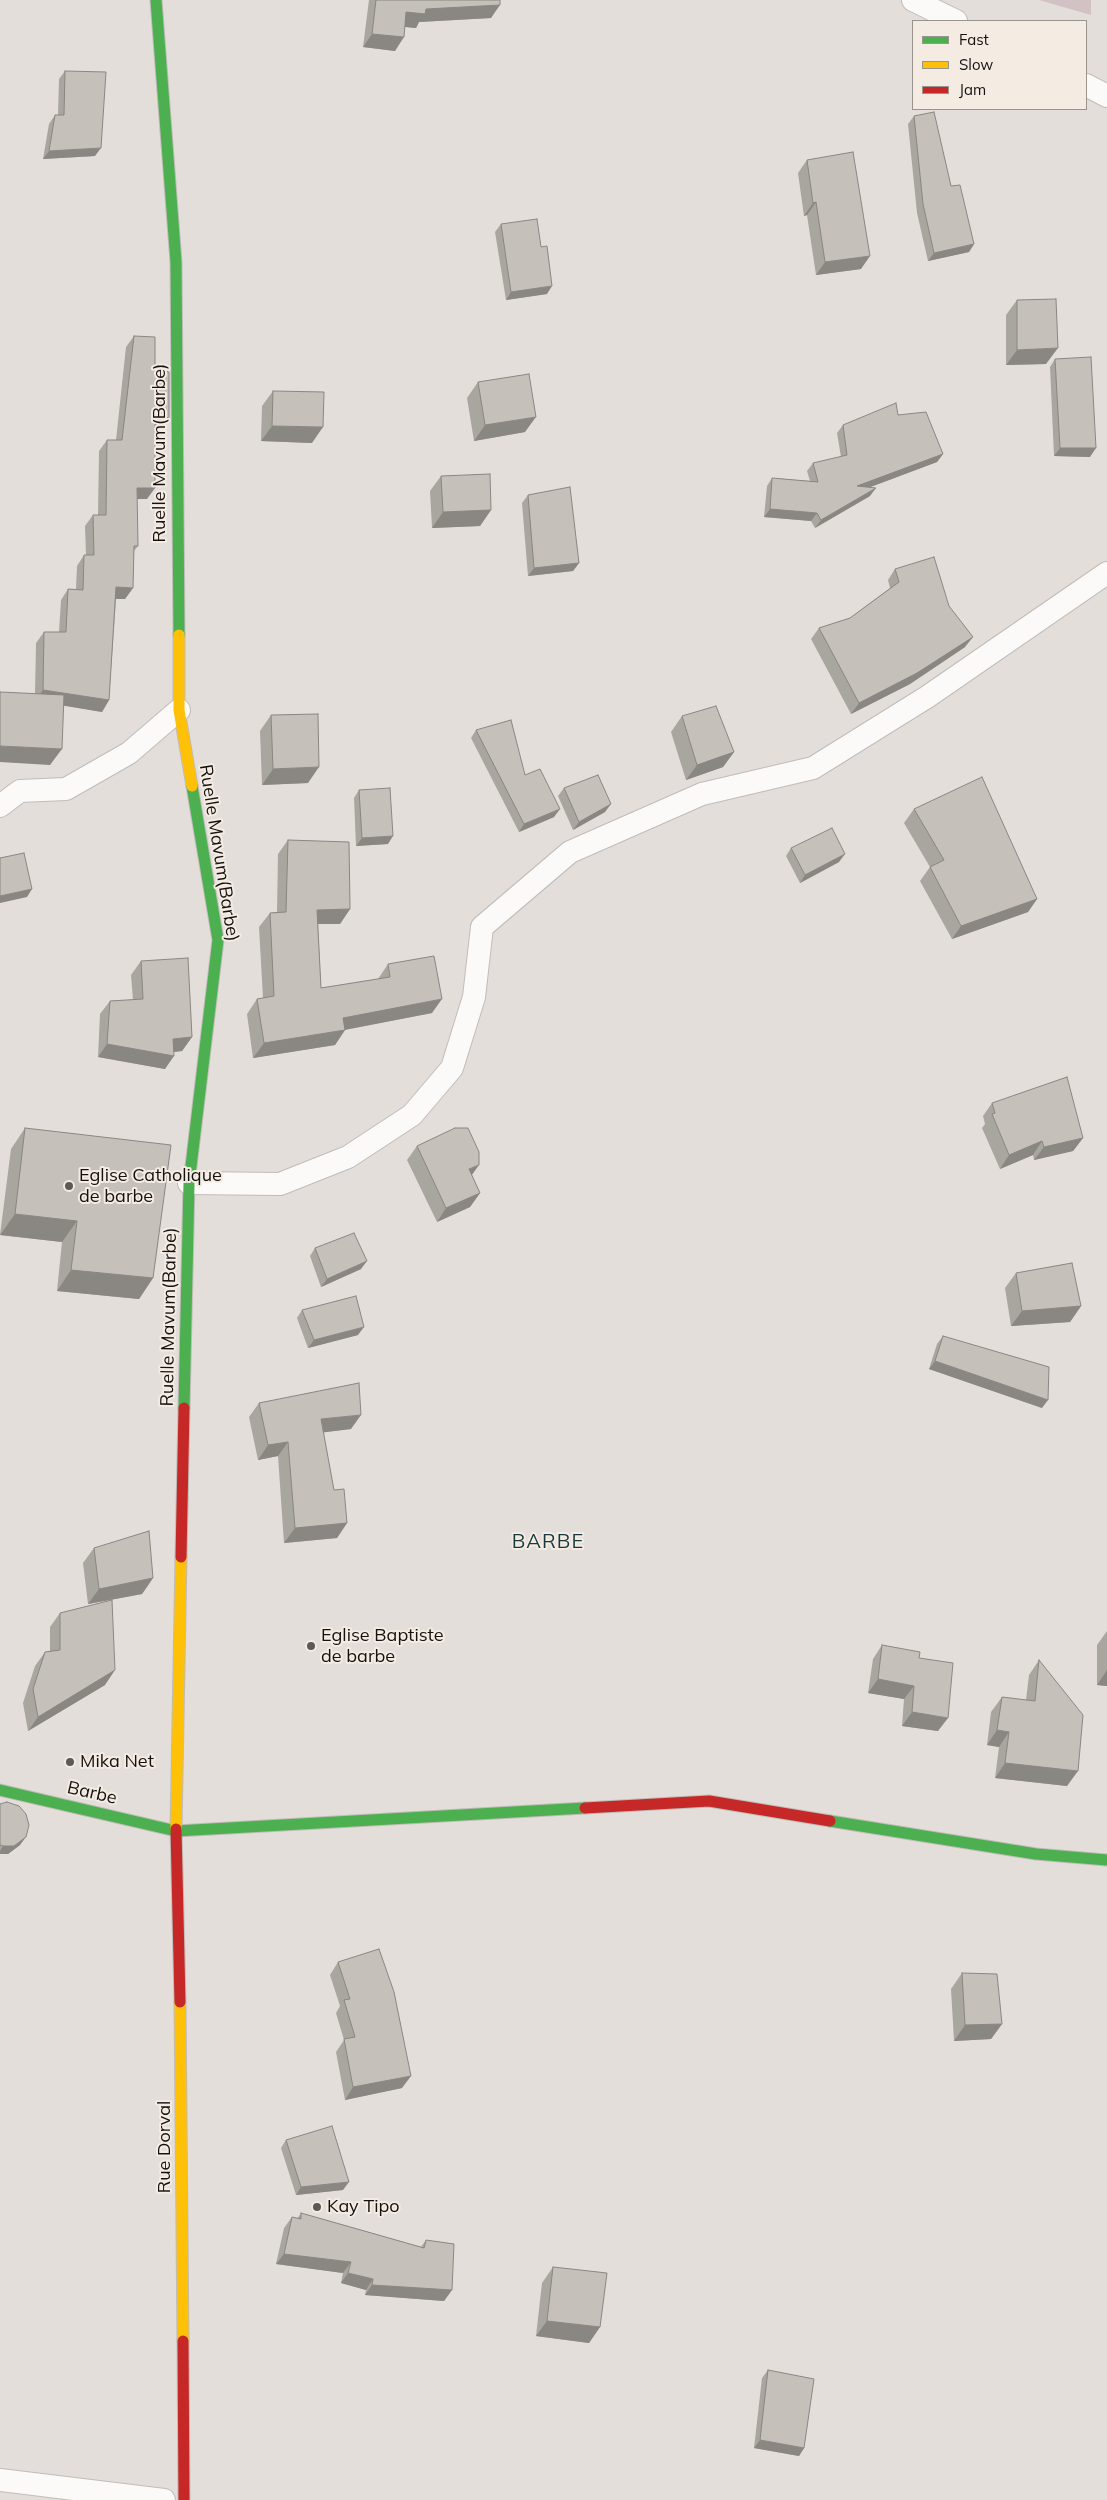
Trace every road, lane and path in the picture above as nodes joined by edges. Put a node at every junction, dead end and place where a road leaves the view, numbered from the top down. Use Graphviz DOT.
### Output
graph roads {
  1 [pos="156,0"];
  2 [pos="913,0"];
  3 [pos="954,20"];
  4 [pos="1087,86"];
  5 [pos="1107,96"];
  6 [pos="1107,573"];
  7 [pos="178,710"];
  8 [pos="0,806"];
  9 [pos="189,1183"];
  10 [pos="0,1790"];
  11 [pos="176,1831"];
  12 [pos="1107,1860"];
  13 [pos="0,2480"];
  14 [pos="177,2499"];
  1 -- 7 [label="street, Ruelle Mavum(Barbe)"];
  2 -- 3 [label="lane"];
  4 -- 5 [label="lane"];
  6 -- 9 [label="lane"];
  7 -- 8 [label="lane"];
  7 -- 9 [label="street, Ruelle Mavum(Barbe)"];
  9 -- 11 [label="street, Ruelle Mavum(Barbe)"];
  10 -- 11 [label="street, Barbe"];
  11 -- 12 [label="street, Barbe"];
  11 -- 14 [label="street, Rue Dorval"];
  13 -- 14 [label="lane"];
}
